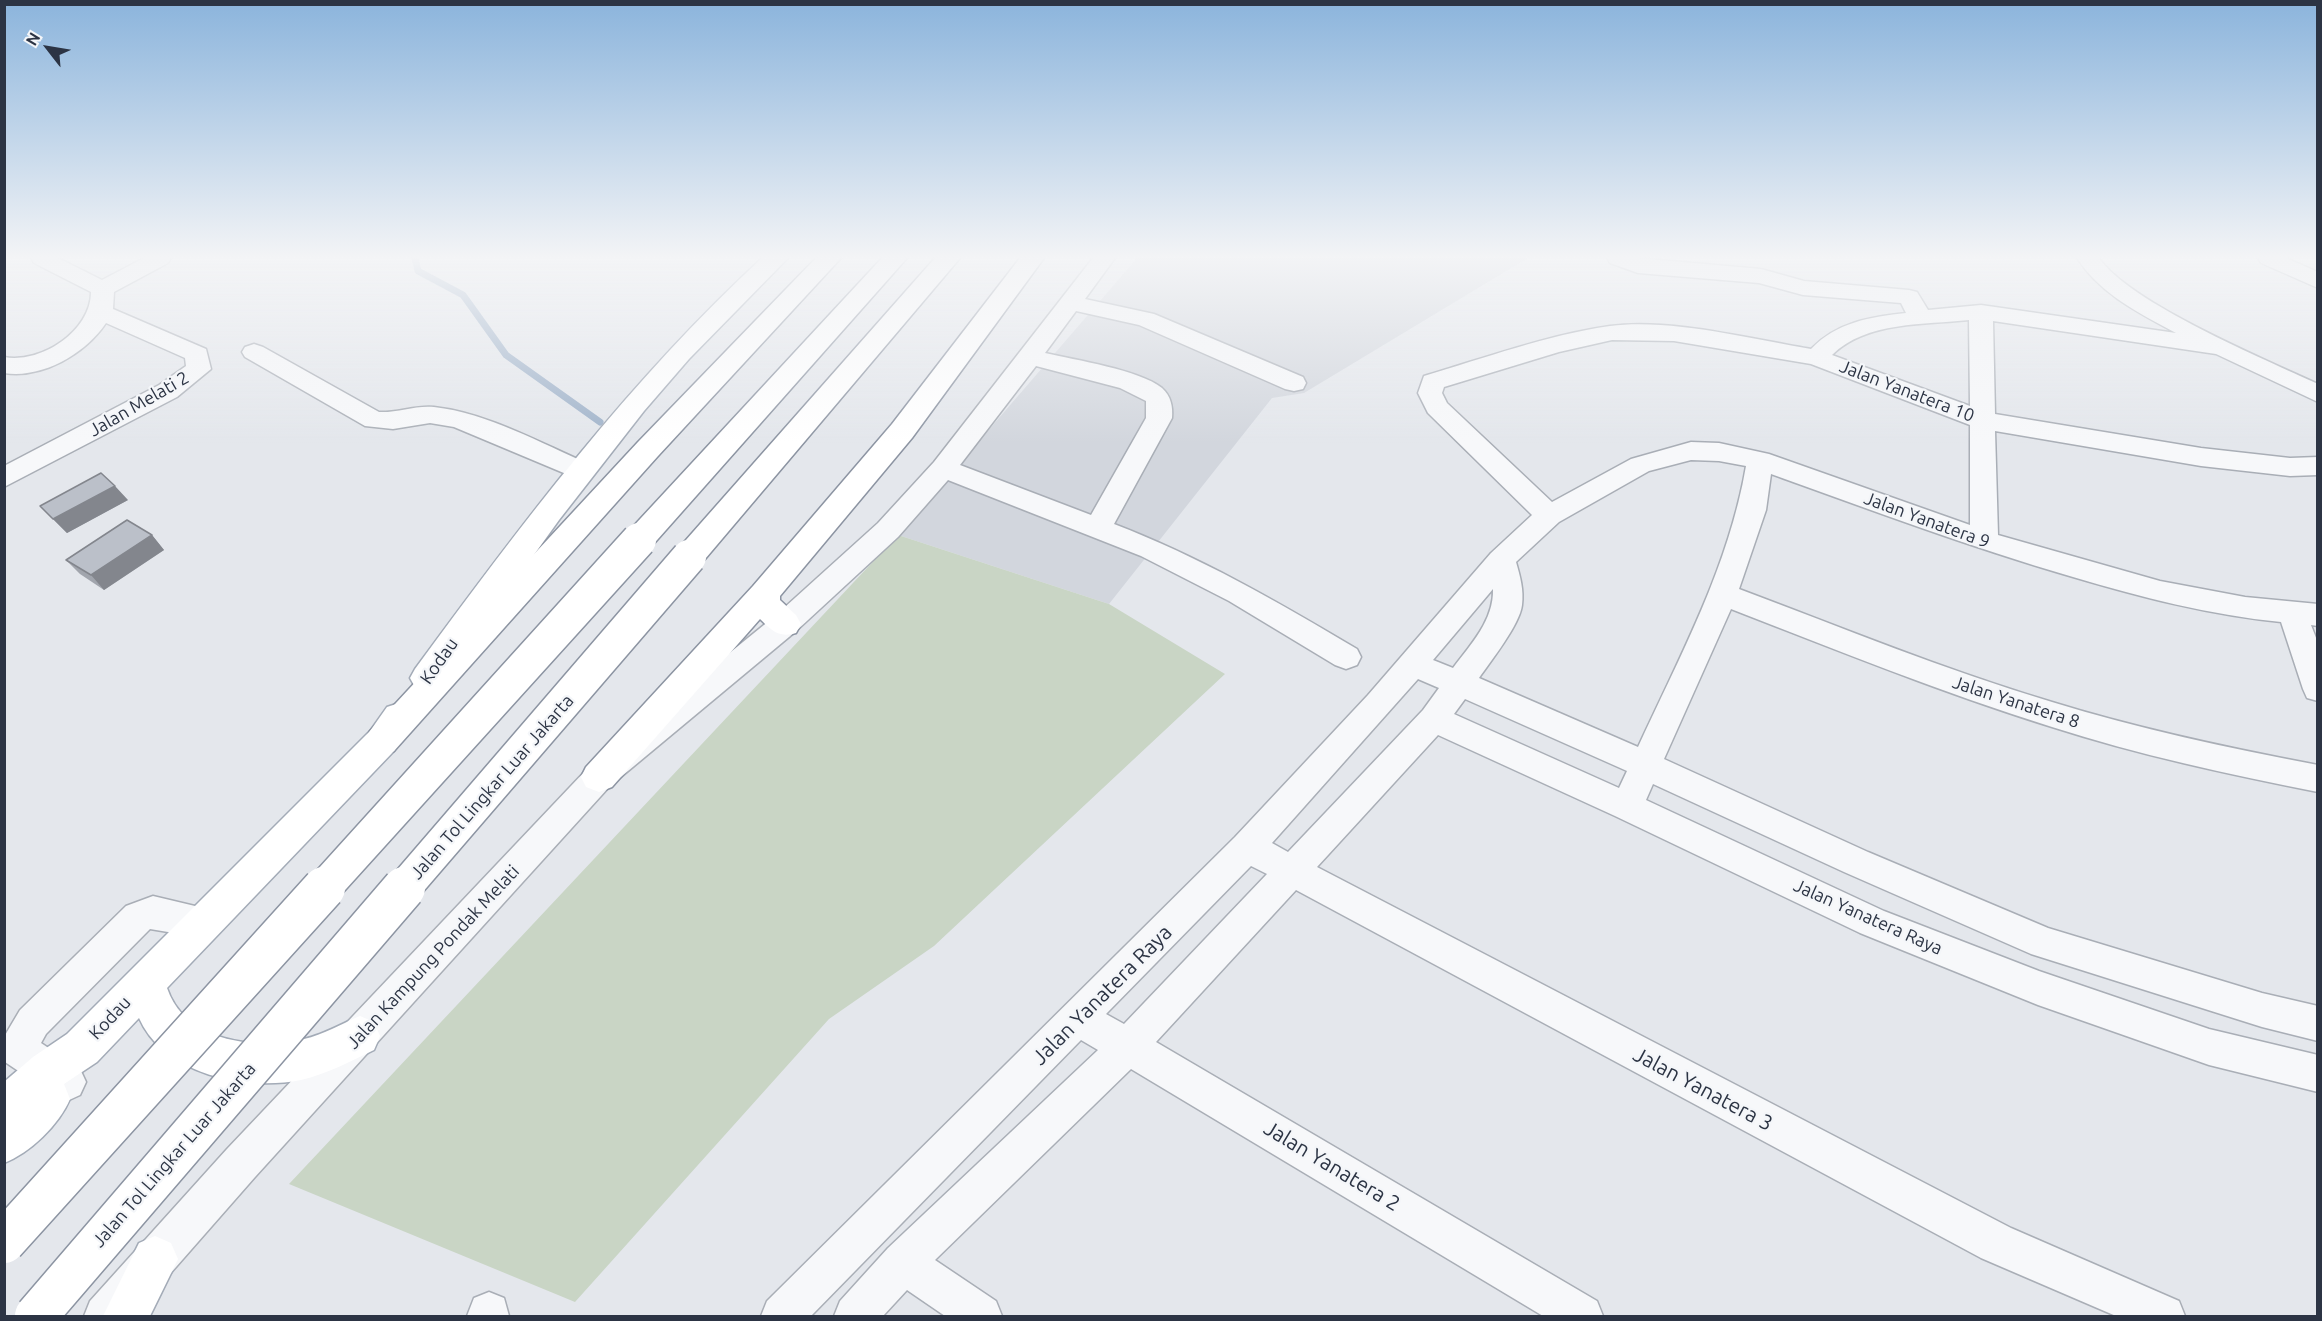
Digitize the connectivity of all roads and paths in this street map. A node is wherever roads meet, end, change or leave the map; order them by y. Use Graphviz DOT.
graph roads {
  1 [pos="93,320"];
  2 [pos="135,320"];
  3 [pos="714,320"];
  4 [pos="771,320"];
  5 [pos="839,320"];
  6 [pos="895,320"];
  7 [pos="986,320"];
  8 [pos="1058,320"];
  9 [pos="1147,320"];
  10 [pos="1906,320"];
  11 [pos="1981,320"];
  12 [pos="2033,320"];
  13 [pos="2173,320"];
  14 [pos="2225,348"];
  15 [pos="254,352"];
  16 [pos="1030,357"];
  17 [pos="1816,357"];
  18 [pos="4,365"];
  19 [pos="1294,383"];
  20 [pos="2318,394"];
  21 [pos="1981,420"];
  22 [pos="1760,460"];
  23 [pos="2318,466"];
  24 [pos="943,468"];
  25 [pos="580,470"];
  26 [pos="4,478"];
  27 [pos="1549,515"];
  28 [pos="1098,528"];
  29 [pos="1984,541"];
  30 [pos="1501,560"];
  31 [pos="764,594"];
  32 [pos="1723,594"];
  33 [pos="2305,614"];
  34 [pos="785,624"];
  35 [pos="1346,657"];
  36 [pos="1411,664"];
  37 [pos="1460,684"];
  38 [pos="2318,689"];
  39 [pos="1434,719"];
  40 [pos="382,741"];
  41 [pos="1646,764"];
  42 [pos="599,777"];
  43 [pos="2318,778"];
  44 [pos="1627,806"];
  45 [pos="1247,847"];
  46 [pos="1293,873"];
  47 [pos="204,922"];
  48 [pos="145,981"];
  49 [pos="1079,1019"];
  50 [pos="2318,1024"];
  51 [pos="360,1036"];
  52 [pos="1128,1046"];
  53 [pos="2318,1074"];
  54 [pos="46,1084"];
  55 [pos="4,1142"];
  56 [pos="4,1242"];
  57 [pos="155,1259"];
  58 [pos="903,1263"];
  59 [pos="36,1317"];
  60 [pos="105,1317"];
  61 [pos="126,1317"];
  62 [pos="782,1317"];
  63 [pos="855,1317"];
  64 [pos="981,1317"];
  65 [pos="1582,1317"];
  66 [pos="2164,1317"];
  1 -- 18 [label="street"];
  2 -- 26 [label="street, Jalan Melati 2"];
  3 -- 25 [label="main road, Kodau"];
  4 -- 40 [label="main road"];
  5 -- 56 [label="main road, bridge"];
  6 -- 59 [label="main road, Jalan Tol Lingkar Luar Jakarta, bridge"];
  7 -- 31 [label="main road"];
  8 -- 16 [label="street, Jalan Kampung Pondak Melati"];
  9 -- 19 [label="street"];
  10 -- 17 [label="street"];
  11 -- 21 [label="street"];
  12 -- 14 [label="street"];
  13 -- 14 [label="street"];
  14 -- 20 [label="street"];
  15 -- 25 [label="street"];
  16 -- 24 [label="street, Jalan Kampung Pondak Melati"];
  16 -- 28 [label="street"];
  17 -- 21 [label="street, Jalan Yanatera 10"];
  17 -- 27 [label="street, Jalan Yanatera 10"];
  21 -- 23 [label="street, Jalan Yanatera 10"];
  21 -- 29 [label="street"];
  22 -- 27 [label="street, Jalan Yanatera 9"];
  22 -- 29 [label="street, Jalan Yanatera 9"];
  22 -- 32 [label="street"];
  24 -- 28 [label="street"];
  24 -- 34 [label="street, Jalan Kampung Pondak Melati"];
  25 -- 40 [label="main road, Kodau"];
  27 -- 30 [label="street, Jalan Yanatera Raya"];
  28 -- 35 [label="street"];
  29 -- 33 [label="street, Jalan Yanatera 9"];
  30 -- 36 [label="street, Jalan Yanatera Raya"];
  30 -- 37 [label="street"];
  31 -- 34 [label="main road"];
  31 -- 42 [label="main road"];
  32 -- 41 [label="street"];
  32 -- 43 [label="street, Jalan Yanatera 8"];
  33 -- 38 [label="street"];
  34 -- 42 [label="street, Jalan Kampung Pondak Melati"];
  36 -- 37 [label="street"];
  36 -- 45 [label="street, Jalan Yanatera Raya"];
  37 -- 39 [label="street"];
  37 -- 41 [label="street"];
  39 -- 44 [label="street, Jalan Yanatera Raya"];
  39 -- 46 [label="street"];
  40 -- 47 [label="main road, Kodau"];
  41 -- 44 [label="street"];
  41 -- 50 [label="street"];
  42 -- 51 [label="street, Jalan Kampung Pondak Melati"];
  44 -- 53 [label="street, Jalan Yanatera Raya"];
  45 -- 46 [label="street, Jalan Yanatera 3"];
  45 -- 49 [label="street, Jalan Yanatera Raya"];
  46 -- 52 [label="street"];
  46 -- 66 [label="street, Jalan Yanatera 3"];
  47 -- 48 [label="main road, Kodau"];
  47 -- 54 [label="street"];
  48 -- 51 [label="main road"];
  48 -- 54 [label="main road, Kodau"];
  49 -- 52 [label="street, Jalan Yanatera 2"];
  49 -- 62 [label="street, Jalan Yanatera Raya"];
  51 -- 57 [label="street, Jalan Kampung Pondak Melati"];
  52 -- 58 [label="street"];
  52 -- 65 [label="street, Jalan Yanatera 2"];
  54 -- 55 [label="main road, Kodau"];
  57 -- 60 [label="street, Jalan Kampung Pondak Melati"];
  57 -- 61 [label="main road"];
  58 -- 63 [label="street"];
  58 -- 64 [label="street"];
}
